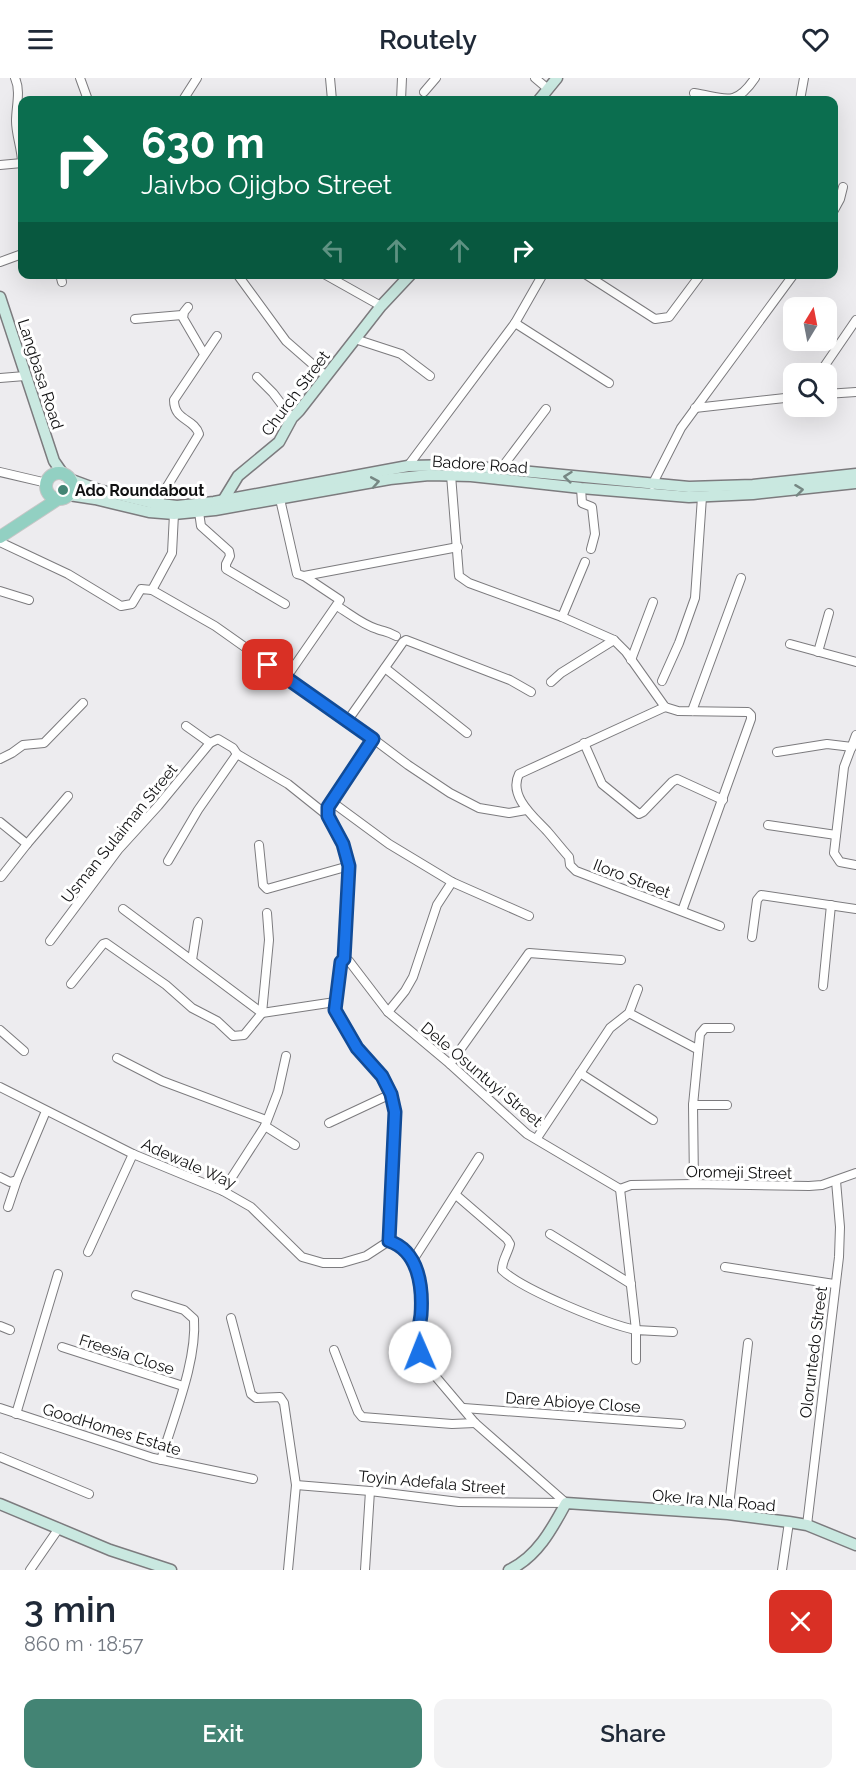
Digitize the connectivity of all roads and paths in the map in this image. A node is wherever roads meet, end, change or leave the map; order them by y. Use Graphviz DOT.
graph roads {
  1 [pos="15,78"];
  2 [pos="80,78"];
  3 [pos="197,78"];
  4 [pos="330,78"];
  5 [pos="402,78"];
  6 [pos="436,78"];
  7 [pos="535,78"];
  8 [pos="557,78"];
  9 [pos="755,78"];
  10 [pos="804,78"];
  11 [pos="424,92"];
  12 [pos="694,93"];
  13 [pos="87,96"];
  14 [pos="186,96"];
  15 [pos="332,96"];
  16 [pos="401,96"];
  17 [pos="543,96"];
  18 [pos="544,96"];
  19 [pos="719,96"];
  20 [pos="739,96"];
  21 [pos="801,96"];
  22 [pos="18,141"];
  23 [pos="18,163"];
  24 [pos="0,165"];
  25 [pos="843,188"];
  26 [pos="838,203"];
  27 [pos="18,255"];
  28 [pos="0,262"];
  29 [pos="241,279"];
  30 [pos="333,279"];
  31 [pos="406,279"];
  32 [pos="540,279"];
  33 [pos="593,279"];
  34 [pos="697,279"];
  35 [pos="790,279"];
  36 [pos="0,299"];
  37 [pos="381,306"];
  38 [pos="188,307"];
  39 [pos="182,315"];
  40 [pos="135,319"];
  41 [pos="856,320"];
  42 [pos="515,323"];
  43 [pos="217,336"];
  44 [pos="355,339"];
  45 [pos="204,354"];
  46 [pos="827,363"];
  47 [pos="25,376"];
  48 [pos="326,376"];
  49 [pos="430,376"];
  50 [pos="257,377"];
  51 [pos="0,378"];
  52 [pos="609,383"];
  53 [pos="856,392"];
  54 [pos="837,393"];
  55 [pos="783,398"];
  56 [pos="695,408"];
  57 [pos="546,409"];
  58 [pos="292,418"];
  59 [pos="408,466"];
  60 [pos="500,470"];
  61 [pos="0,472"];
  62 [pos="856,474"];
  63 [pos="451,475"];
  64 [pos="56,480"];
  65 [pos="827,482"];
  66 [pos="856,483"];
  67 [pos="652,485"];
  68 [pos="581,488"];
  69 [pos="63,497"];
  70 [pos="702,497"];
  71 [pos="280,499"];
  72 [pos="224,500"];
  73 [pos="157,503"];
  74 [pos="199,512"];
  75 [pos="174,514"];
  76 [pos="0,529"];
  77 [pos="0,537"];
  78 [pos="0,542"];
  79 [pos="458,547"];
  80 [pos="591,549"];
  81 [pos="585,562"];
  82 [pos="304,576"];
  83 [pos="741,578"];
  84 [pos="152,590"];
  85 [pos="0,591"];
  86 [pos="29,600"];
  87 [pos="653,602"];
  88 [pos="285,604"];
  89 [pos="337,606"];
  90 [pos="829,613"];
  91 [pos="562,617"];
  92 [pos="396,636"];
  93 [pos="614,640"];
  94 [pos="790,644"];
  95 [pos="818,652"];
  96 [pos="631,660"];
  97 [pos="856,662"];
  98 [pos="385,668"];
  99 [pos="286,678"];
  100 [pos="662,681"];
  101 [pos="551,682"];
  102 [pos="531,692"];
  103 [pos="83,703"];
  104 [pos="665,706"];
  105 [pos="692,711"];
  106 [pos="348,720"];
  107 [pos="186,726"];
  108 [pos="467,733"];
  109 [pos="856,735"];
  110 [pos="373,739"];
  111 [pos="210,743"];
  112 [pos="584,743"];
  113 [pos="852,747"];
  114 [pos="777,752"];
  115 [pos="237,754"];
  116 [pos="0,759"];
  117 [pos="68,796"];
  118 [pos="723,800"];
  119 [pos="332,802"];
  120 [pos="526,810"];
  121 [pos="328,816"];
  122 [pos="0,822"];
  123 [pos="768,825"];
  124 [pos="836,835"];
  125 [pos="27,844"];
  126 [pos="259,845"];
  127 [pos="168,861"];
  128 [pos="856,865"];
  129 [pos="349,866"];
  130 [pos="1,877"];
  131 [pos="452,882"];
  132 [pos="831,905"];
  133 [pos="123,909"];
  134 [pos="856,909"];
  135 [pos="682,911"];
  136 [pos="267,913"];
  137 [pos="529,916"];
  138 [pos="198,922"];
  139 [pos="720,926"];
  140 [pos="752,937"];
  141 [pos="50,941"];
  142 [pos="344,959"];
  143 [pos="192,960"];
  144 [pos="621,960"];
  145 [pos="71,984"];
  146 [pos="823,986"];
  147 [pos="638,989"];
  148 [pos="335,1002"];
  149 [pos="388,1012"];
  150 [pos="262,1013"];
  151 [pos="629,1013"];
  152 [pos="730,1028"];
  153 [pos="0,1030"];
  154 [pos="697,1049"];
  155 [pos="24,1051"];
  156 [pos="286,1056"];
  157 [pos="117,1058"];
  158 [pos="450,1064"];
  159 [pos="580,1073"];
  160 [pos="0,1087"];
  161 [pos="391,1094"];
  162 [pos="693,1105"];
  163 [pos="727,1105"];
  164 [pos="46,1111"];
  165 [pos="653,1120"];
  166 [pos="265,1123"];
  167 [pos="329,1124"];
  168 [pos="537,1138"];
  169 [pos="295,1145"];
  170 [pos="133,1154"];
  171 [pos="479,1157"];
  172 [pos="856,1173"];
  173 [pos="0,1177"];
  174 [pos="17,1180"];
  175 [pos="836,1181"];
  176 [pos="694,1184"];
  177 [pos="620,1189"];
  178 [pos="223,1191"];
  179 [pos="456,1195"];
  180 [pos="8,1207"];
  181 [pos="550,1234"];
  182 [pos="389,1241"];
  183 [pos="88,1252"];
  184 [pos="413,1260"];
  185 [pos="725,1267"];
  186 [pos="58,1274"];
  187 [pos="631,1284"];
  188 [pos="834,1284"];
  189 [pos="136,1295"];
  190 [pos="231,1318"];
  191 [pos="0,1326"];
  192 [pos="10,1330"];
  193 [pos="636,1330"];
  194 [pos="673,1332"];
  195 [pos="748,1343"];
  196 [pos="62,1347"];
  197 [pos="334,1350"];
  198 [pos="636,1360"];
  199 [pos="183,1386"];
  200 [pos="0,1408"];
  201 [pos="464,1408"];
  202 [pos="16,1414"];
  203 [pos="476,1423"];
  204 [pos="681,1424"];
  205 [pos="0,1458"];
  206 [pos="161,1460"];
  207 [pos="253,1479"];
  208 [pos="296,1485"];
  209 [pos="370,1491"];
  210 [pos="89,1494"];
  211 [pos="566,1503"];
  212 [pos="0,1504"];
  213 [pos="728,1514"];
  214 [pos="789,1522"];
  215 [pos="807,1525"];
  216 [pos="59,1528"];
  217 [pos="856,1545"];
  218 [pos="30,1570"];
  219 [pos="171,1570"];
  220 [pos="288,1570"];
  221 [pos="365,1570"];
  222 [pos="509,1570"];
  223 [pos="782,1570"];
  1 -- 22 [label="street"];
  2 -- 13 [label="street"];
  3 -- 14 [label="street"];
  4 -- 15 [label="street"];
  5 -- 16 [label="street"];
  6 -- 11 [label="street"];
  7 -- 17 [label="street"];
  8 -- 18 [label="main road"];
  9 -- 20 [label="street"];
  10 -- 21 [label="street"];
  12 -- 19 [label="street"];
  23 -- 24 [label="street"];
  25 -- 26 [label="street"];
  27 -- 28 [label="street"];
  29 -- 48 [label="street"];
  30 -- 37 [label="street"];
  31 -- 37 [label="main road, Church Street"];
  32 -- 42 [label="street"];
  33 -- 34 [label="street"];
  35 -- 56 [label="street"];
  36 -- 47 [label="main road, Langbasa Road"];
  37 -- 44 [label="main road, Church Street"];
  38 -- 39 [label="street"];
  39 -- 40 [label="street"];
  39 -- 45 [label="street"];
  41 -- 46 [label="street"];
  42 -- 52 [label="street"];
  42 -- 59 [label="street"];
  43 -- 45 [label="street"];
  44 -- 48 [label="main road, Church Street"];
  44 -- 49 [label="street"];
  45 -- 73 [label="street"];
  47 -- 51 [label="street"];
  47 -- 64 [label="main road, Langbasa Road"];
  48 -- 58 [label="main road, Church Street"];
  50 -- 58 [label="street"];
  53 -- 54 [label="street"];
  55 -- 56 [label="street"];
  56 -- 67 [label="street"];
  57 -- 60 [label="street"];
  58 -- 72 [label="main road, Church Street"];
  59 -- 60 [label="main road, Badore Road"];
  59 -- 72 [label="main road, Badore Road"];
  67 -- 60 [label="main road, Badore Road, one-way"];
  61 -- 64 [label="street"];
  62 -- 65 [label="main road, Badore Road"];
  63 -- 68 [label="main road, Badore Road"];
  71 -- 63 [label="main road, Badore Road, one-way"];
  63 -- 79 [label="street"];
  64 -- 69 [label="main road"];
  64 -- 69 [label="main road"];
  64 -- 73 [label="main road, Badore Road"];
  64 -- 76 [label="main road"];
  65 -- 66 [label="main road, Badore Road"];
  65 -- 67 [label="main road, Badore Road"];
  70 -- 65 [label="main road, Badore Road, one-way"];
  68 -- 70 [label="main road, Badore Road"];
  68 -- 80 [label="street"];
  69 -- 75 [label="main road, Badore Road"];
  69 -- 77 [label="main road"];
  70 -- 100 [label="street"];
  71 -- 74 [label="main road, Badore Road"];
  71 -- 82 [label="street"];
  72 -- 73 [label="main road, Badore Road"];
  74 -- 75 [label="main road, Badore Road"];
  74 -- 88 [label="street"];
  75 -- 84 [label="street"];
  78 -- 84 [label="street"];
  79 -- 82 [label="street"];
  79 -- 91 [label="street"];
  81 -- 91 [label="street"];
  82 -- 89 [label="street"];
  83 -- 105 [label="street"];
  84 -- 99 [label="street"];
  85 -- 86 [label="street"];
  87 -- 96 [label="street"];
  89 -- 92 [label="street"];
  89 -- 99 [label="street"];
  90 -- 95 [label="street"];
  91 -- 93 [label="street"];
  93 -- 96 [label="street"];
  93 -- 101 [label="street"];
  94 -- 95 [label="street"];
  95 -- 97 [label="street"];
  96 -- 104 [label="street"];
  98 -- 102 [label="street"];
  98 -- 106 [label="street"];
  98 -- 108 [label="street"];
  99 -- 106 [label="street"];
  103 -- 116 [label="street"];
  104 -- 105 [label="street"];
  104 -- 112 [label="street"];
  105 -- 118 [label="street"];
  106 -- 110 [label="street"];
  107 -- 111 [label="street"];
  109 -- 113 [label="street"];
  110 -- 119 [label="street"];
  110 -- 120 [label="street"];
  111 -- 115 [label="street"];
  111 -- 141 [label="street, Usman Sulaiman Street"];
  112 -- 118 [label="street"];
  112 -- 120 [label="street"];
  113 -- 114 [label="street"];
  113 -- 124 [label="street"];
  115 -- 121 [label="street"];
  115 -- 127 [label="street"];
  117 -- 125 [label="street"];
  118 -- 135 [label="street"];
  119 -- 121 [label="street"];
  119 -- 131 [label="street"];
  120 -- 135 [label="street, Iloro Street"];
  121 -- 129 [label="street"];
  122 -- 125 [label="street"];
  123 -- 124 [label="street"];
  124 -- 128 [label="street"];
  125 -- 130 [label="street"];
  126 -- 129 [label="street"];
  129 -- 142 [label="street"];
  131 -- 137 [label="street"];
  131 -- 149 [label="street"];
  132 -- 134 [label="street"];
  132 -- 140 [label="street"];
  132 -- 146 [label="street"];
  133 -- 143 [label="street"];
  135 -- 139 [label="street, Iloro Street"];
  136 -- 150 [label="street"];
  138 -- 143 [label="street"];
  142 -- 148 [label="street"];
  142 -- 149 [label="street, Dele Osuntuyi Street"];
  143 -- 150 [label="street"];
  144 -- 158 [label="street"];
  145 -- 150 [label="street"];
  147 -- 151 [label="street"];
  148 -- 150 [label="street"];
  148 -- 161 [label="street"];
  149 -- 158 [label="street, Dele Osuntuyi Street"];
  151 -- 154 [label="street"];
  151 -- 159 [label="street"];
  152 -- 154 [label="street"];
  153 -- 155 [label="street"];
  154 -- 162 [label="street"];
  156 -- 166 [label="street"];
  157 -- 166 [label="street"];
  158 -- 168 [label="street, Dele Osuntuyi Street"];
  159 -- 165 [label="street"];
  159 -- 168 [label="street"];
  160 -- 164 [label="street, Adewale Way"];
  161 -- 167 [label="street"];
  161 -- 182 [label="street"];
  162 -- 163 [label="street"];
  162 -- 176 [label="street"];
  164 -- 170 [label="street, Adewale Way"];
  164 -- 174 [label="street"];
  166 -- 169 [label="street"];
  166 -- 178 [label="street"];
  168 -- 177 [label="street, Dele Osuntuyi Street"];
  170 -- 178 [label="street, Adewale Way"];
  170 -- 183 [label="street"];
  171 -- 179 [label="street"];
  172 -- 175 [label="street, Oromeji Street"];
  173 -- 174 [label="street"];
  174 -- 180 [label="street"];
  175 -- 176 [label="street, Oromeji Street"];
  175 -- 188 [label="street, Oloruntedo Street"];
  176 -- 177 [label="street, Oromeji Street"];
  177 -- 187 [label="street"];
  178 -- 182 [label="street, Adewale Way"];
  179 -- 184 [label="street"];
  179 -- 193 [label="street"];
  181 -- 187 [label="street"];
  182 -- 184 [label="street"];
  184 -- 201 [label="street"];
  185 -- 188 [label="street"];
  186 -- 202 [label="street"];
  187 -- 193 [label="street"];
  188 -- 215 [label="street, Oloruntedo Street"];
  189 -- 199 [label="street"];
  190 -- 208 [label="street"];
  191 -- 192 [label="street"];
  193 -- 194 [label="street"];
  193 -- 198 [label="street"];
  195 -- 213 [label="street"];
  196 -- 199 [label="street, Freesia Close"];
  197 -- 203 [label="street"];
  199 -- 206 [label="street"];
  200 -- 202 [label="street, GoodHomes Estate"];
  201 -- 203 [label="street"];
  201 -- 204 [label="street, Dare Abioye Close"];
  202 -- 206 [label="street, GoodHomes Estate"];
  203 -- 211 [label="street"];
  205 -- 210 [label="street"];
  206 -- 207 [label="street, GoodHomes Estate"];
  208 -- 209 [label="street, Toyin Adefala Street"];
  208 -- 220 [label="street"];
  209 -- 211 [label="street, Toyin Adefala Street"];
  209 -- 221 [label="street"];
  211 -- 213 [label="main road, Oke Ira Nla Road"];
  211 -- 222 [label="main road"];
  212 -- 216 [label="main road"];
  213 -- 214 [label="main road, Oke Ira Nla Road"];
  214 -- 215 [label="main road, Oke Ira Nla Road"];
  214 -- 223 [label="street"];
  215 -- 217 [label="main road, Oke Ira Nla Road"];
  216 -- 218 [label="street"];
  216 -- 219 [label="main road"];
}
